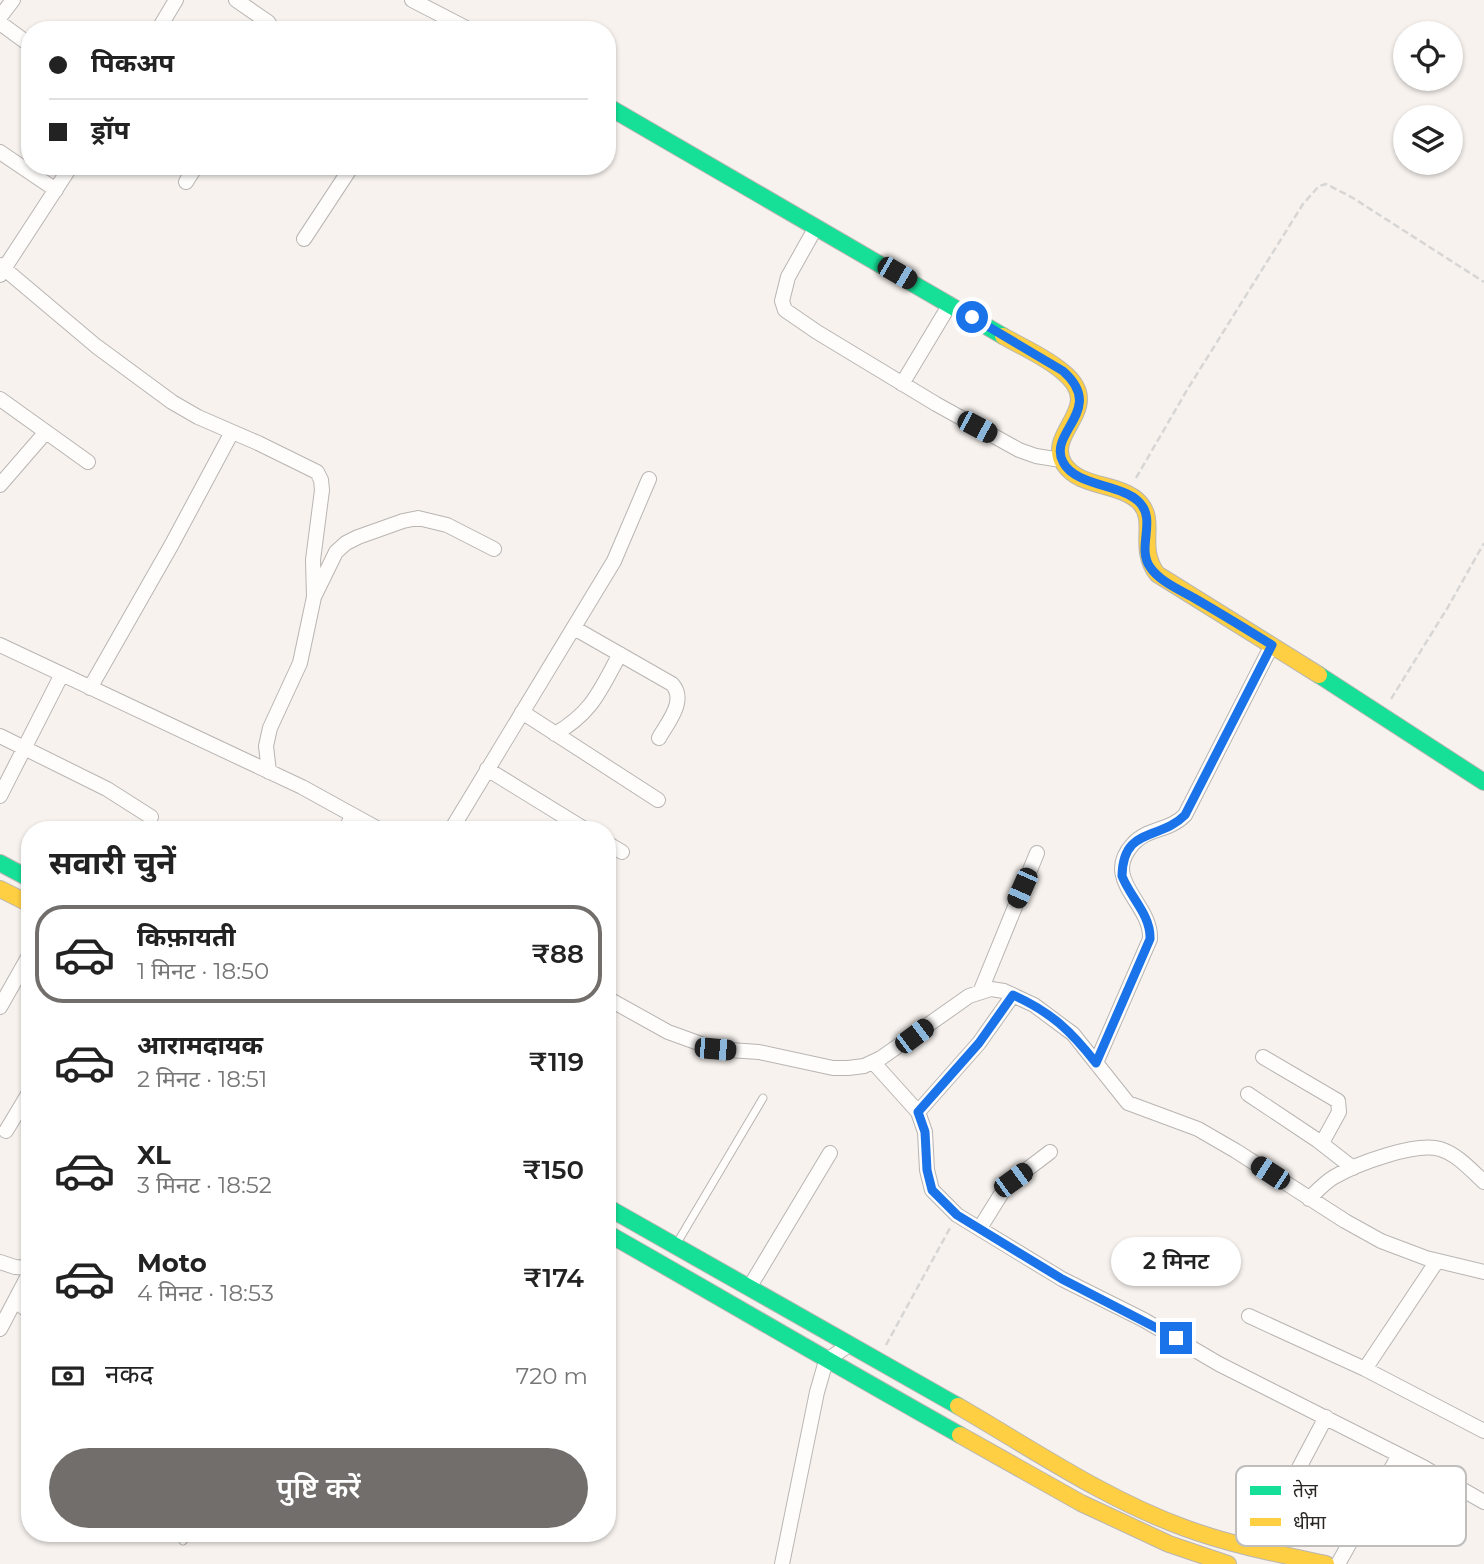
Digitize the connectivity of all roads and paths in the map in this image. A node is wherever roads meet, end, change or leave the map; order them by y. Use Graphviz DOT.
graph roads {
  1 [pos="13,0"];
  2 [pos="176,0"];
  3 [pos="236,0"];
  4 [pos="412,0"];
  5 [pos="0,17"];
  6 [pos="163,21"];
  7 [pos="267,21"];
  8 [pos="442,21"];
  9 [pos="0,23"];
  10 [pos="21,38"];
  11 [pos="616,111"];
  12 [pos="0,152"];
  13 [pos="21,166"];
  14 [pos="34,175"];
  15 [pos="65,175"];
  16 [pos="190,175"];
  17 [pos="346,175"];
  18 [pos="186,182"];
  19 [pos="56,190"];
  20 [pos="816,226"];
  21 [pos="304,239"];
  22 [pos="1,270"];
  23 [pos="1484,282"];
  24 [pos="950,304"];
  25 [pos="902,384"];
  26 [pos="0,399"];
  27 [pos="232,432"];
  28 [pos="45,433"];
  29 [pos="1061,460"];
  30 [pos="88,463"];
  31 [pos="649,479"];
  32 [pos="0,485"];
  33 [pos="1127,493"];
  34 [pos="1484,543"];
  35 [pos="494,549"];
  36 [pos="314,597"];
  37 [pos="574,628"];
  38 [pos="0,645"];
  39 [pos="1272,645"];
  40 [pos="620,654"];
  41 [pos="62,674"];
  42 [pos="90,688"];
  43 [pos="522,712"];
  44 [pos="1382,714"];
  45 [pos="555,734"];
  46 [pos="0,736"];
  47 [pos="659,738"];
  48 [pos="26,748"];
  49 [pos="487,769"];
  50 [pos="270,772"];
  51 [pos="1484,782"];
  52 [pos="0,796"];
  53 [pos="658,800"];
  54 [pos="350,813"];
  55 [pos="151,817"];
  56 [pos="346,821"];
  57 [pos="364,821"];
  58 [pos="456,821"];
  59 [pos="571,821"];
  60 [pos="616,848"];
  61 [pos="622,852"];
  62 [pos="1037,853"];
  63 [pos="0,863"];
  64 [pos="21,874"];
  65 [pos="0,888"];
  66 [pos="21,899"];
  67 [pos="21,970"];
  68 [pos="981,990"];
  69 [pos="1013,995"];
  70 [pos="616,1003"];
  71 [pos="0,1007"];
  72 [pos="1263,1057"];
  73 [pos="873,1062"];
  74 [pos="1096,1063"];
  75 [pos="1248,1094"];
  76 [pos="763,1098"];
  77 [pos="21,1106"];
  78 [pos="918,1112"];
  79 [pos="6,1130"];
  80 [pos="1322,1143"];
  81 [pos="1050,1152"];
  82 [pos="830,1153"];
  83 [pos="1353,1168"];
  84 [pos="1483,1179"];
  85 [pos="1309,1199"];
  86 [pos="616,1212"];
  87 [pos="957,1215"];
  88 [pos="980,1228"];
  89 [pos="616,1238"];
  90 [pos="675,1247"];
  91 [pos="1437,1261"];
  92 [pos="0,1262"];
  93 [pos="21,1268"];
  94 [pos="1484,1272"];
  95 [pos="749,1288"];
  96 [pos="21,1289"];
  97 [pos="15,1301"];
  98 [pos="21,1305"];
  99 [pos="1249,1316"];
  100 [pos="0,1329"];
  101 [pos="830,1353"];
  102 [pos="878,1360"];
  103 [pos="1366,1369"];
  104 [pos="1326,1417"];
  105 [pos="1484,1430"];
  106 [pos="1399,1455"];
  107 [pos="1300,1466"];
  108 [pos="1393,1466"];
  109 [pos="1419,1466"];
  110 [pos="1466,1492"];
  111 [pos="1484,1502"];
  112 [pos="1236,1543"];
  113 [pos="1246,1546"];
  114 [pos="1258,1546"];
  115 [pos="1348,1546"];
  116 [pos="1256,1549"];
  117 [pos="782,1564"];
  118 [pos="1228,1564"];
  119 [pos="1326,1564"];
  120 [pos="1338,1564"];
  1 -- 5 [label="street"];
  2 -- 6 [label="street"];
  3 -- 7 [label="street"];
  4 -- 8 [label="street"];
  9 -- 10 [label="street"];
  11 -- 20 [label="street"];
  12 -- 13 [label="street"];
  14 -- 19 [label="street"];
  15 -- 19 [label="street"];
  16 -- 18 [label="street"];
  17 -- 21 [label="street"];
  19 -- 22 [label="street"];
  20 -- 24 [label="street"];
  20 -- 25 [label="street"];
  22 -- 27 [label="street"];
  23 -- 33 [label="path"];
  24 -- 25 [label="street"];
  24 -- 29 [label="street"];
  25 -- 29 [label="street"];
  26 -- 28 [label="street"];
  27 -- 36 [label="street"];
  27 -- 42 [label="street"];
  28 -- 30 [label="street"];
  28 -- 32 [label="street"];
  29 -- 33 [label="street"];
  31 -- 37 [label="street"];
  33 -- 39 [label="street"];
  34 -- 44 [label="path"];
  35 -- 36 [label="street"];
  36 -- 50 [label="street"];
  37 -- 40 [label="street"];
  37 -- 43 [label="street"];
  38 -- 41 [label="street"];
  39 -- 44 [label="street"];
  39 -- 74 [label="street"];
  40 -- 45 [label="street"];
  40 -- 47 [label="street"];
  41 -- 42 [label="street"];
  41 -- 48 [label="street"];
  42 -- 50 [label="street"];
  43 -- 45 [label="street"];
  43 -- 49 [label="street"];
  44 -- 51 [label="street"];
  45 -- 53 [label="street"];
  46 -- 48 [label="street"];
  48 -- 52 [label="street"];
  48 -- 55 [label="street"];
  49 -- 58 [label="street"];
  49 -- 59 [label="street"];
  50 -- 54 [label="street"];
  54 -- 56 [label="lane"];
  54 -- 57 [label="street"];
  60 -- 61 [label="street"];
  62 -- 68 [label="street"];
  63 -- 64 [label="street"];
  65 -- 66 [label="street"];
  67 -- 71 [label="street"];
  68 -- 69 [label="street"];
  68 -- 73 [label="street"];
  69 -- 74 [label="street"];
  69 -- 78 [label="street"];
  70 -- 73 [label="street"];
  72 -- 80 [label="street"];
  73 -- 78 [label="street"];
  74 -- 85 [label="street"];
  75 -- 80 [label="street"];
  76 -- 90 [label="lane"];
  77 -- 79 [label="street"];
  78 -- 87 [label="street"];
  80 -- 83 [label="street"];
  81 -- 88 [label="street"];
  82 -- 95 [label="street"];
  83 -- 84 [label="street"];
  83 -- 85 [label="street"];
  85 -- 91 [label="street"];
  86 -- 90 [label="street"];
  87 -- 88 [label="street"];
  87 -- 102 [label="path"];
  88 -- 104 [label="street"];
  89 -- 101 [label="street"];
  90 -- 95 [label="street"];
  91 -- 94 [label="street"];
  91 -- 103 [label="street"];
  92 -- 93 [label="street"];
  95 -- 101 [label="street"];
  96 -- 97 [label="street"];
  97 -- 98 [label="street"];
  97 -- 100 [label="street"];
  99 -- 103 [label="street"];
  101 -- 102 [label="street"];
  101 -- 117 [label="street"];
  101 -- 118 [label="street"];
  102 -- 112 [label="street"];
  103 -- 105 [label="street"];
  104 -- 106 [label="street"];
  104 -- 107 [label="street"];
  106 -- 108 [label="street"];
  106 -- 109 [label="street"];
  110 -- 111 [label="street"];
  113 -- 116 [label="street"];
  114 -- 116 [label="street"];
  115 -- 120 [label="street"];
  116 -- 119 [label="street"];
}
